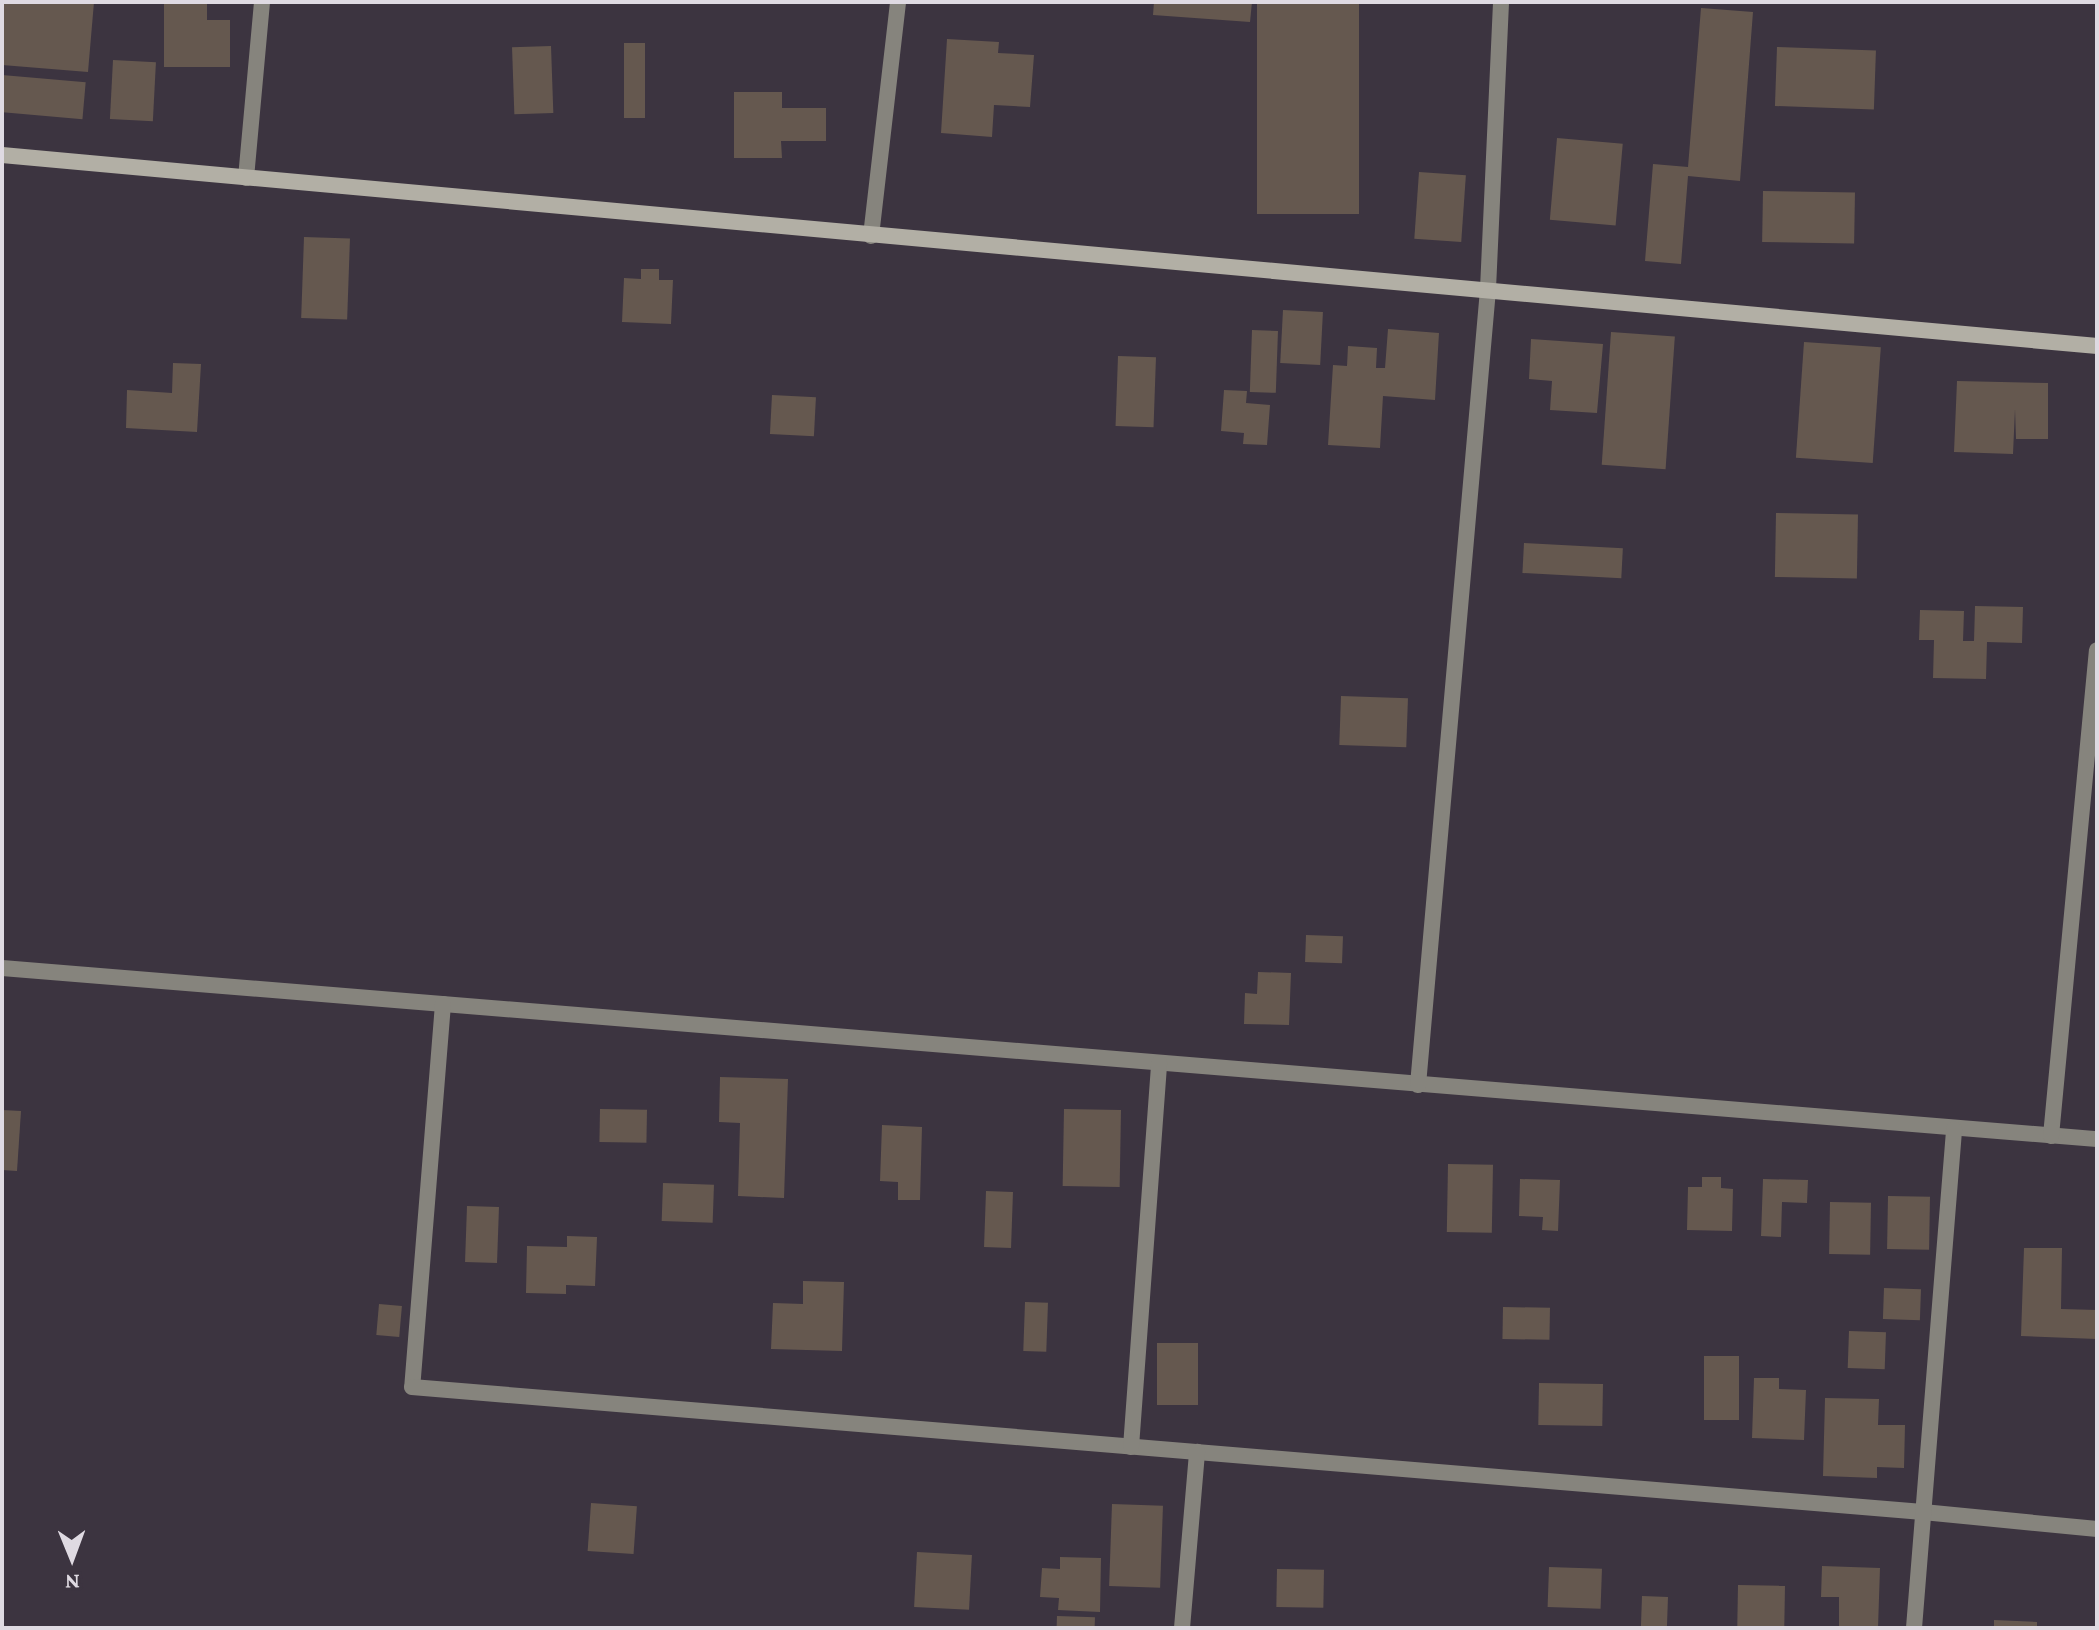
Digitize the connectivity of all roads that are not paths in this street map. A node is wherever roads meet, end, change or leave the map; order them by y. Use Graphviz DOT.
graph roads {
  1 [pos="262,2"];
  2 [pos="898,2"];
  3 [pos="1501,2"];
  4 [pos="2,155"];
  5 [pos="246,178"];
  6 [pos="871,236"];
  7 [pos="1488,289"];
  8 [pos="2097,346"];
  9 [pos="2097,650"];
  10 [pos="2,968"];
  11 [pos="443,1004"];
  12 [pos="1159,1063"];
  13 [pos="1418,1085"];
  14 [pos="1954,1130"];
  15 [pos="2051,1136"];
  16 [pos="2097,1139"];
  17 [pos="1131,1447"];
  18 [pos="1197,1452"];
  19 [pos="1923,1512"];
  20 [pos="2097,1529"];
  21 [pos="1182,1628"];
  22 [pos="1914,1628"];
  1 -- 5 [label="street"];
  2 -- 6 [label="street"];
  3 -- 7 [label="street"];
  4 -- 5 [label="street"];
  5 -- 6 [label="street"];
  6 -- 7 [label="street"];
  7 -- 8 [label="street"];
  7 -- 13 [label="street"];
  9 -- 15 [label="street"];
  10 -- 11 [label="street"];
  11 -- 12 [label="street"];
  11 -- 17 [label="street"];
  12 -- 13 [label="street"];
  12 -- 17 [label="street"];
  13 -- 14 [label="street"];
  14 -- 15 [label="street"];
  14 -- 19 [label="street"];
  15 -- 16 [label="street"];
  17 -- 18 [label="street"];
  18 -- 19 [label="street"];
  18 -- 21 [label="street"];
  19 -- 20 [label="street"];
  19 -- 22 [label="street"];
}
